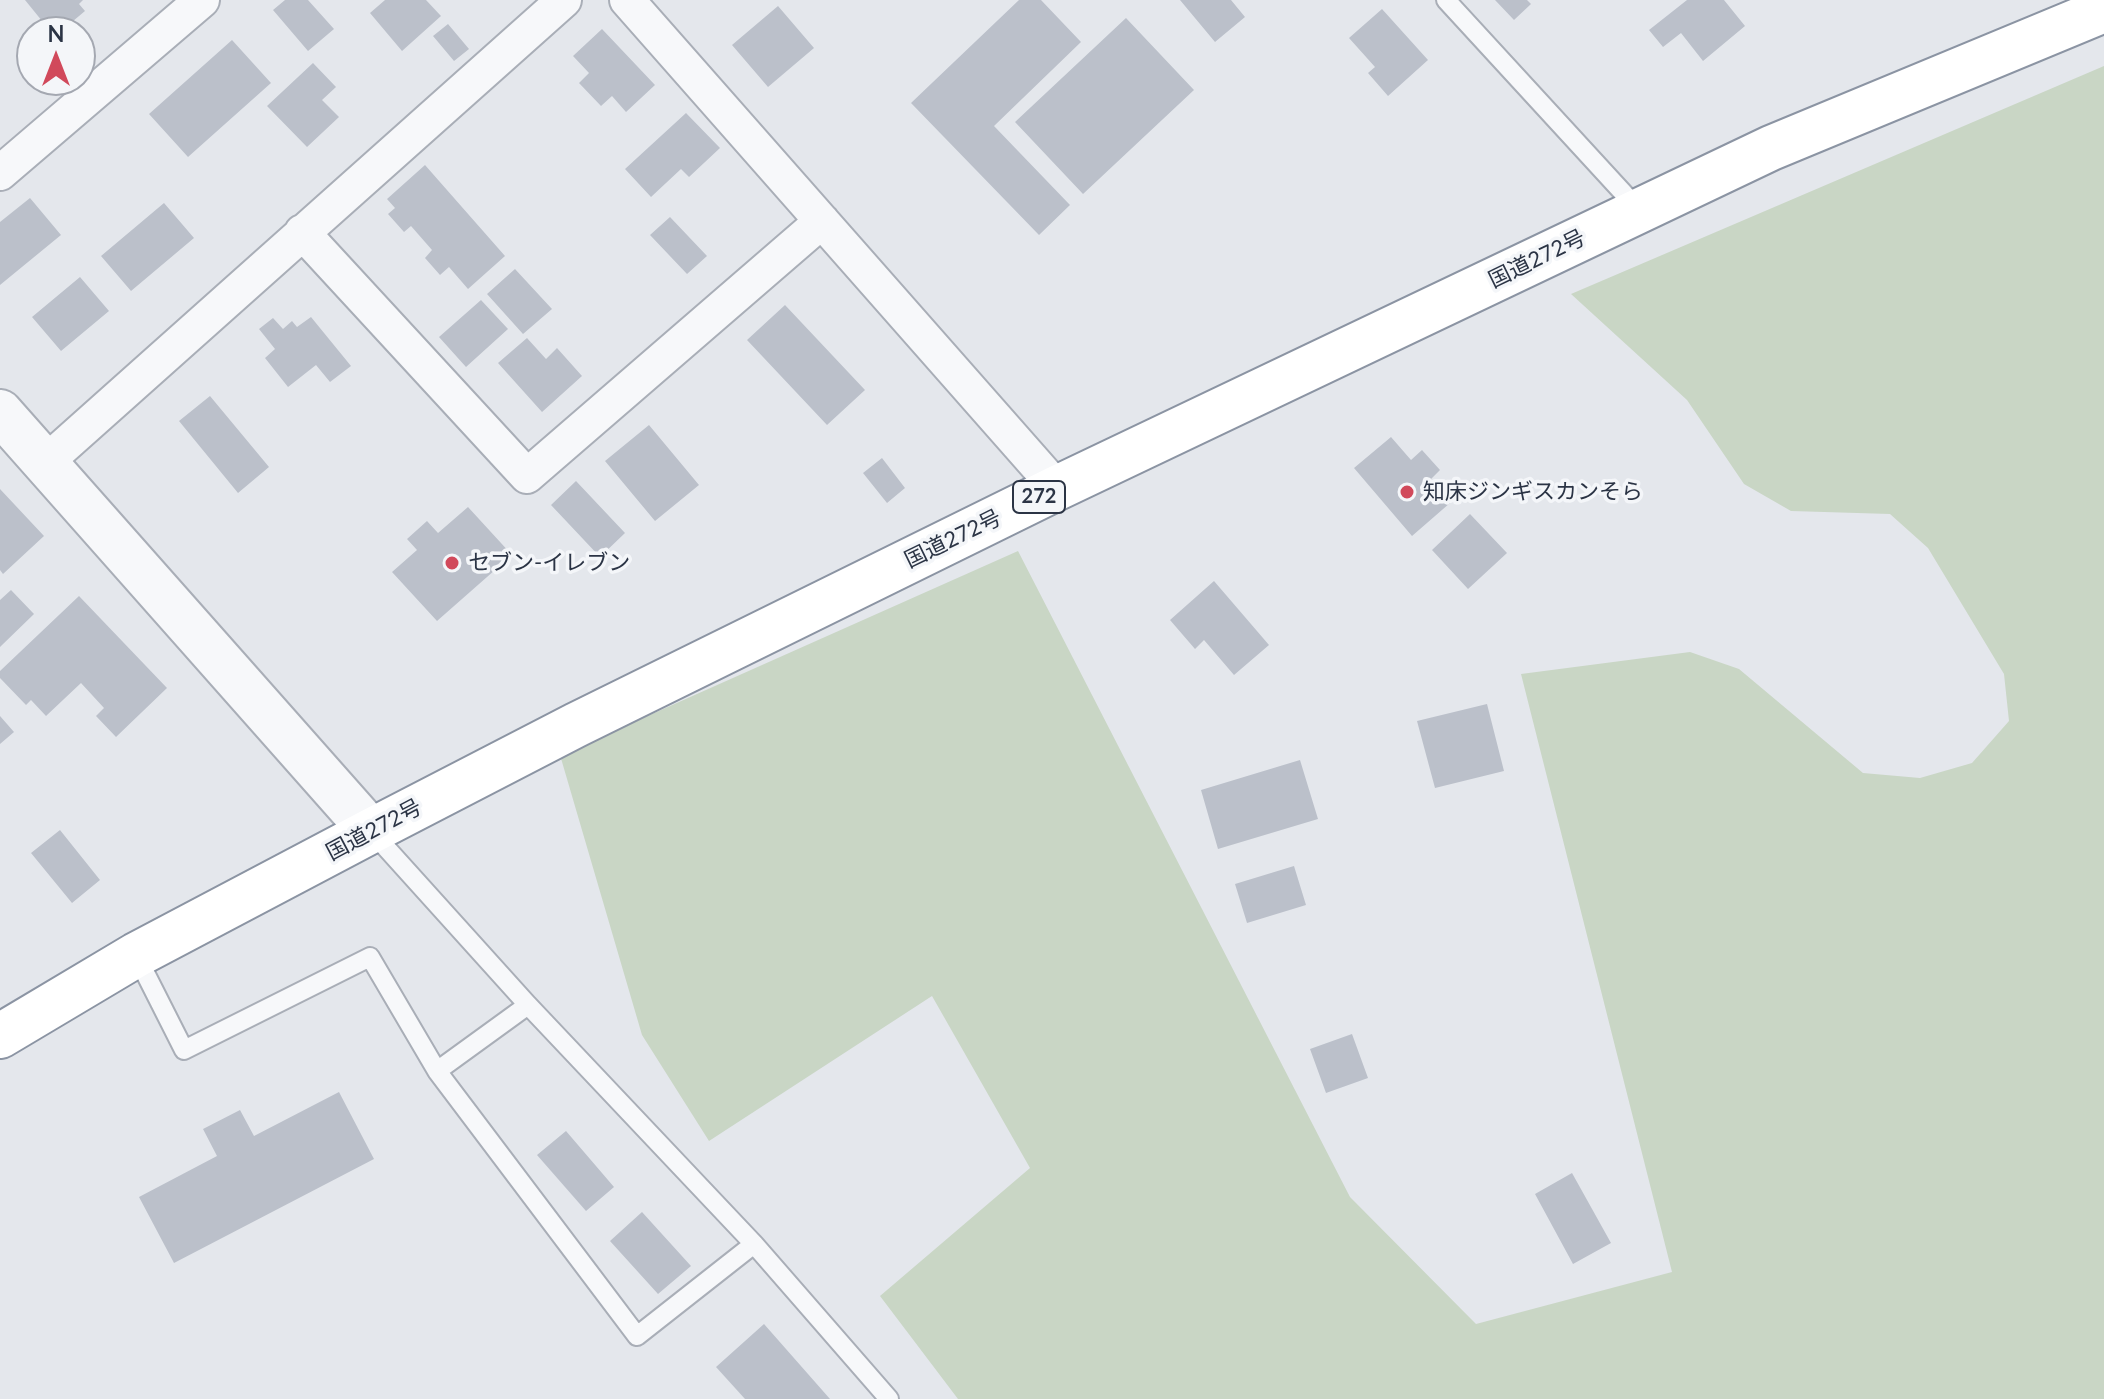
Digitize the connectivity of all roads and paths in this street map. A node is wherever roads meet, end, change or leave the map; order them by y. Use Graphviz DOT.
graph roads {
  1 [pos="202,0"];
  2 [pos="564,0"];
  3 [pos="627,0"];
  4 [pos="1446,0"];
  5 [pos="2104,10"];
  6 [pos="0,173"];
  7 [pos="1639,211"];
  8 [pos="822,221"];
  9 [pos="302,232"];
  10 [pos="0,412"];
  11 [pos="46,462"];
  12 [pos="1057,488"];
  13 [pos="371,831"];
  14 [pos="136,955"];
  15 [pos="528,1005"];
  16 [pos="0,1036"];
  17 [pos="437,1071"];
  18 [pos="754,1244"];
  19 [pos="889,1399"];
  1 -- 6 [label="street"];
  2 -- 9 [label="street"];
  3 -- 8 [label="street"];
  4 -- 7 [label="lane"];
  5 -- 7 [label="highway, 国道272号 / 272"];
  7 -- 12 [label="highway, 国道272号 / 272"];
  8 -- 9 [label="street"];
  8 -- 12 [label="street"];
  9 -- 11 [label="street"];
  10 -- 11 [label="street"];
  11 -- 13 [label="street"];
  12 -- 13 [label="highway, 国道272号 / 272"];
  13 -- 14 [label="highway, 国道272号 / 272"];
  13 -- 15 [label="lane"];
  14 -- 16 [label="highway, 国道272号 / 272"];
  14 -- 17 [label="lane"];
  15 -- 17 [label="lane"];
  15 -- 18 [label="lane"];
  17 -- 18 [label="lane"];
  18 -- 19 [label="lane"];
}
